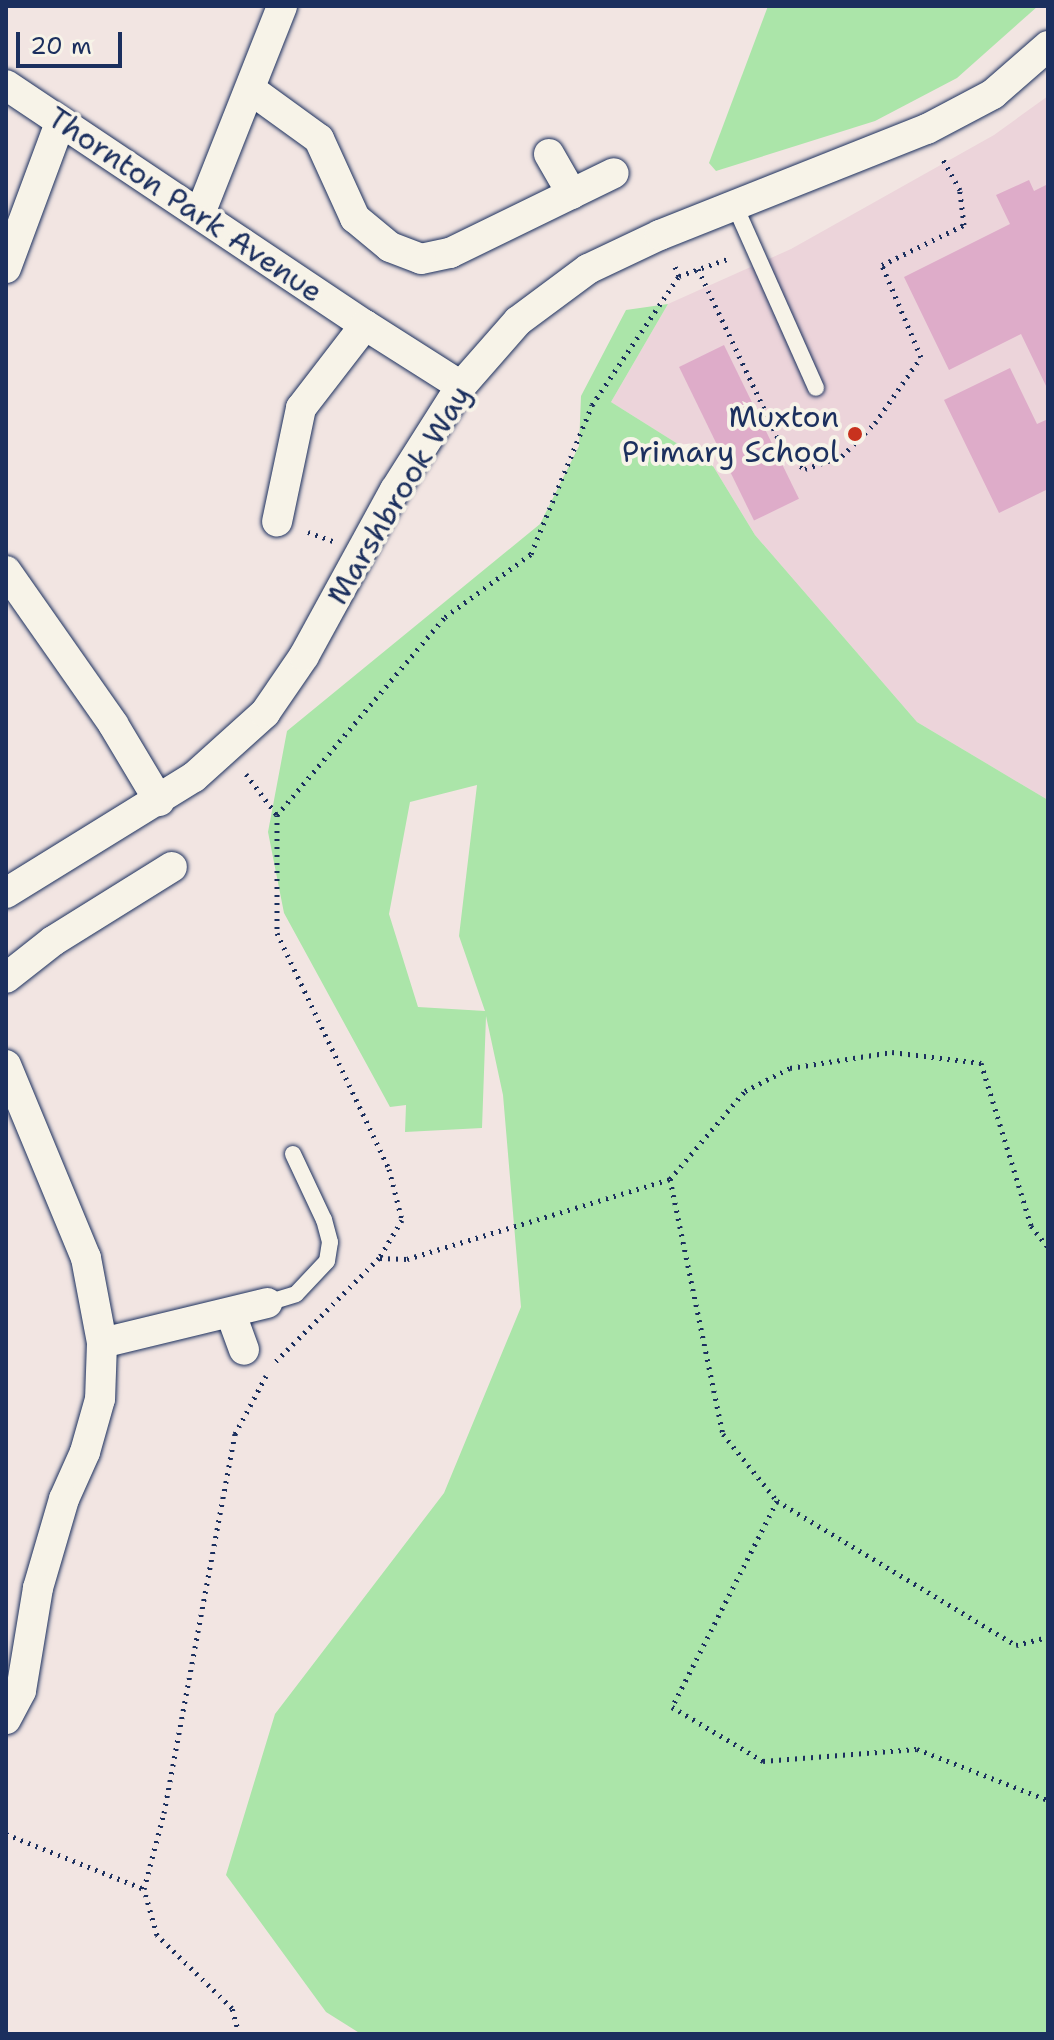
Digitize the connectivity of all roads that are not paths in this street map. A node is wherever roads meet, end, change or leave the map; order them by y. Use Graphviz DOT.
graph roads {
  1 [pos="282,6"];
  2 [pos="1048,46"];
  3 [pos="6,85"];
  4 [pos="250,89"];
  5 [pos="60,123"];
  6 [pos="549,154"];
  7 [pos="614,173"];
  8 [pos="572,194"];
  9 [pos="735,206"];
  10 [pos="201,211"];
  11 [pos="14,221"];
  12 [pos="6,268"];
  13 [pos="365,325"];
  14 [pos="461,386"];
  15 [pos="816,388"];
  16 [pos="277,522"];
  17 [pos="6,571"];
  18 [pos="159,801"];
  19 [pos="172,867"];
  20 [pos="6,893"];
  21 [pos="6,978"];
  22 [pos="6,1065"];
  23 [pos="293,1154"];
  24 [pos="267,1303"];
  25 [pos="231,1314"];
  26 [pos="102,1343"];
  27 [pos="244,1350"];
  28 [pos="6,1719"];
  1 -- 4 [label="street"];
  2 -- 9 [label="street, Marshbrook Way"];
  3 -- 5 [label="street, Thornton Park Avenue"];
  4 -- 8 [label="street"];
  4 -- 10 [label="street"];
  5 -- 10 [label="street, Thornton Park Avenue"];
  5 -- 11 [label="street"];
  6 -- 8 [label="street"];
  7 -- 8 [label="street"];
  9 -- 14 [label="street, Marshbrook Way"];
  9 -- 15 [label="lane"];
  10 -- 13 [label="street, Thornton Park Avenue"];
  11 -- 12 [label="street"];
  13 -- 14 [label="street, Thornton Park Avenue"];
  13 -- 16 [label="street"];
  14 -- 18 [label="street, Marshbrook Way"];
  17 -- 18 [label="street"];
  18 -- 20 [label="street, Marshbrook Way"];
  19 -- 21 [label="street"];
  22 -- 26 [label="street"];
  23 -- 24 [label="lane"];
  24 -- 25 [label="street"];
  25 -- 26 [label="street"];
  25 -- 27 [label="street"];
  26 -- 28 [label="street"];
}
